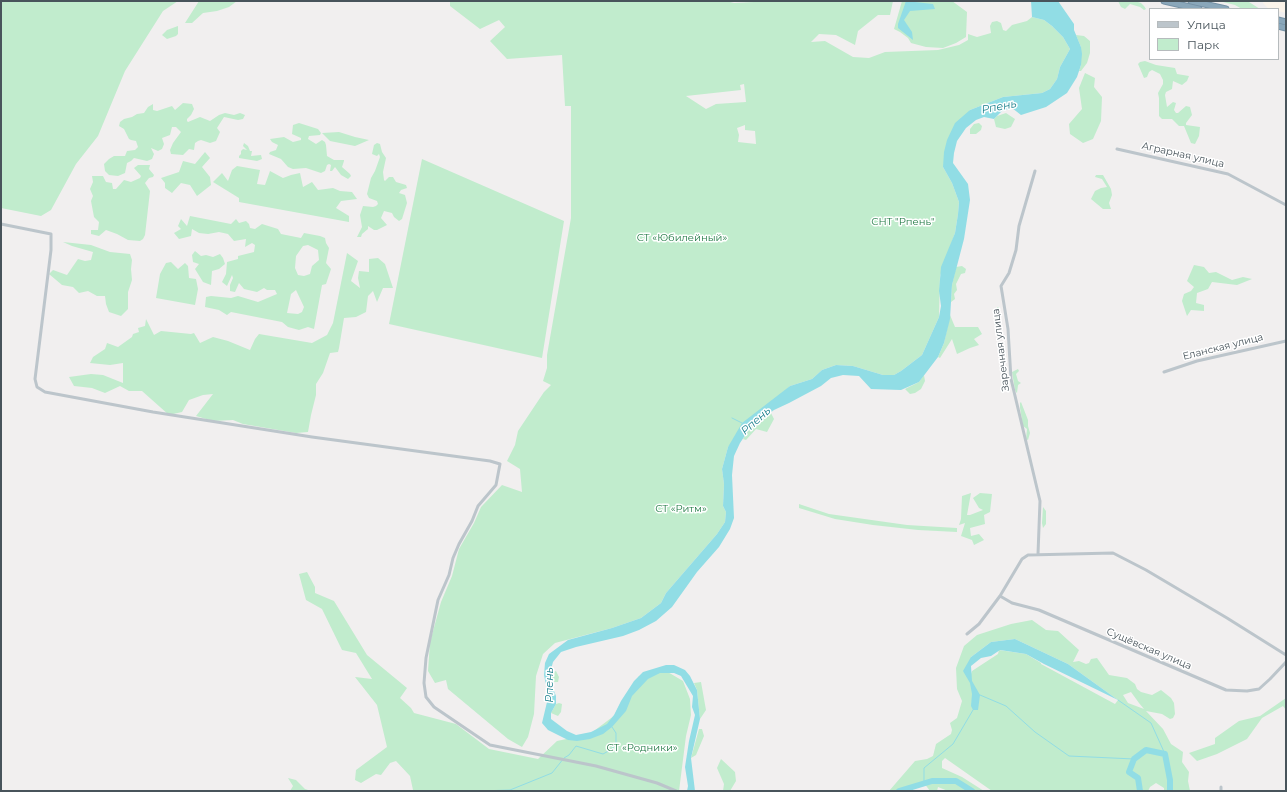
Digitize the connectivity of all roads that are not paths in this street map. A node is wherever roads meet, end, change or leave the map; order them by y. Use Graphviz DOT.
graph roads {
  1 [pos="1164,1"];
  2 [pos="1191,1"];
  3 [pos="1195,8"];
  4 [pos="1222,8"];
  5 [pos="1117,149"];
  6 [pos="1035,171"];
  7 [pos="1286,205"];
  8 [pos="1,224"];
  9 [pos="1286,341"];
  10 [pos="1164,372"];
  11 [pos="1038,554"];
  12 [pos="1000,596"];
  13 [pos="967,634"];
  14 [pos="1286,655"];
  15 [pos="1286,662"];
  16 [pos="676,791"];
  1 -- 3 [label="highway"];
  2 -- 4 [label="highway"];
  5 -- 7 [label="street, Аграрная улица"];
  6 -- 11 [label="street, Заречная улица"];
  8 -- 16 [label="street"];
  9 -- 10 [label="street, Еланская улица"];
  11 -- 12 [label="street"];
  11 -- 14 [label="street"];
  12 -- 13 [label="street"];
  12 -- 15 [label="street, Сущёвская улица"];
}
